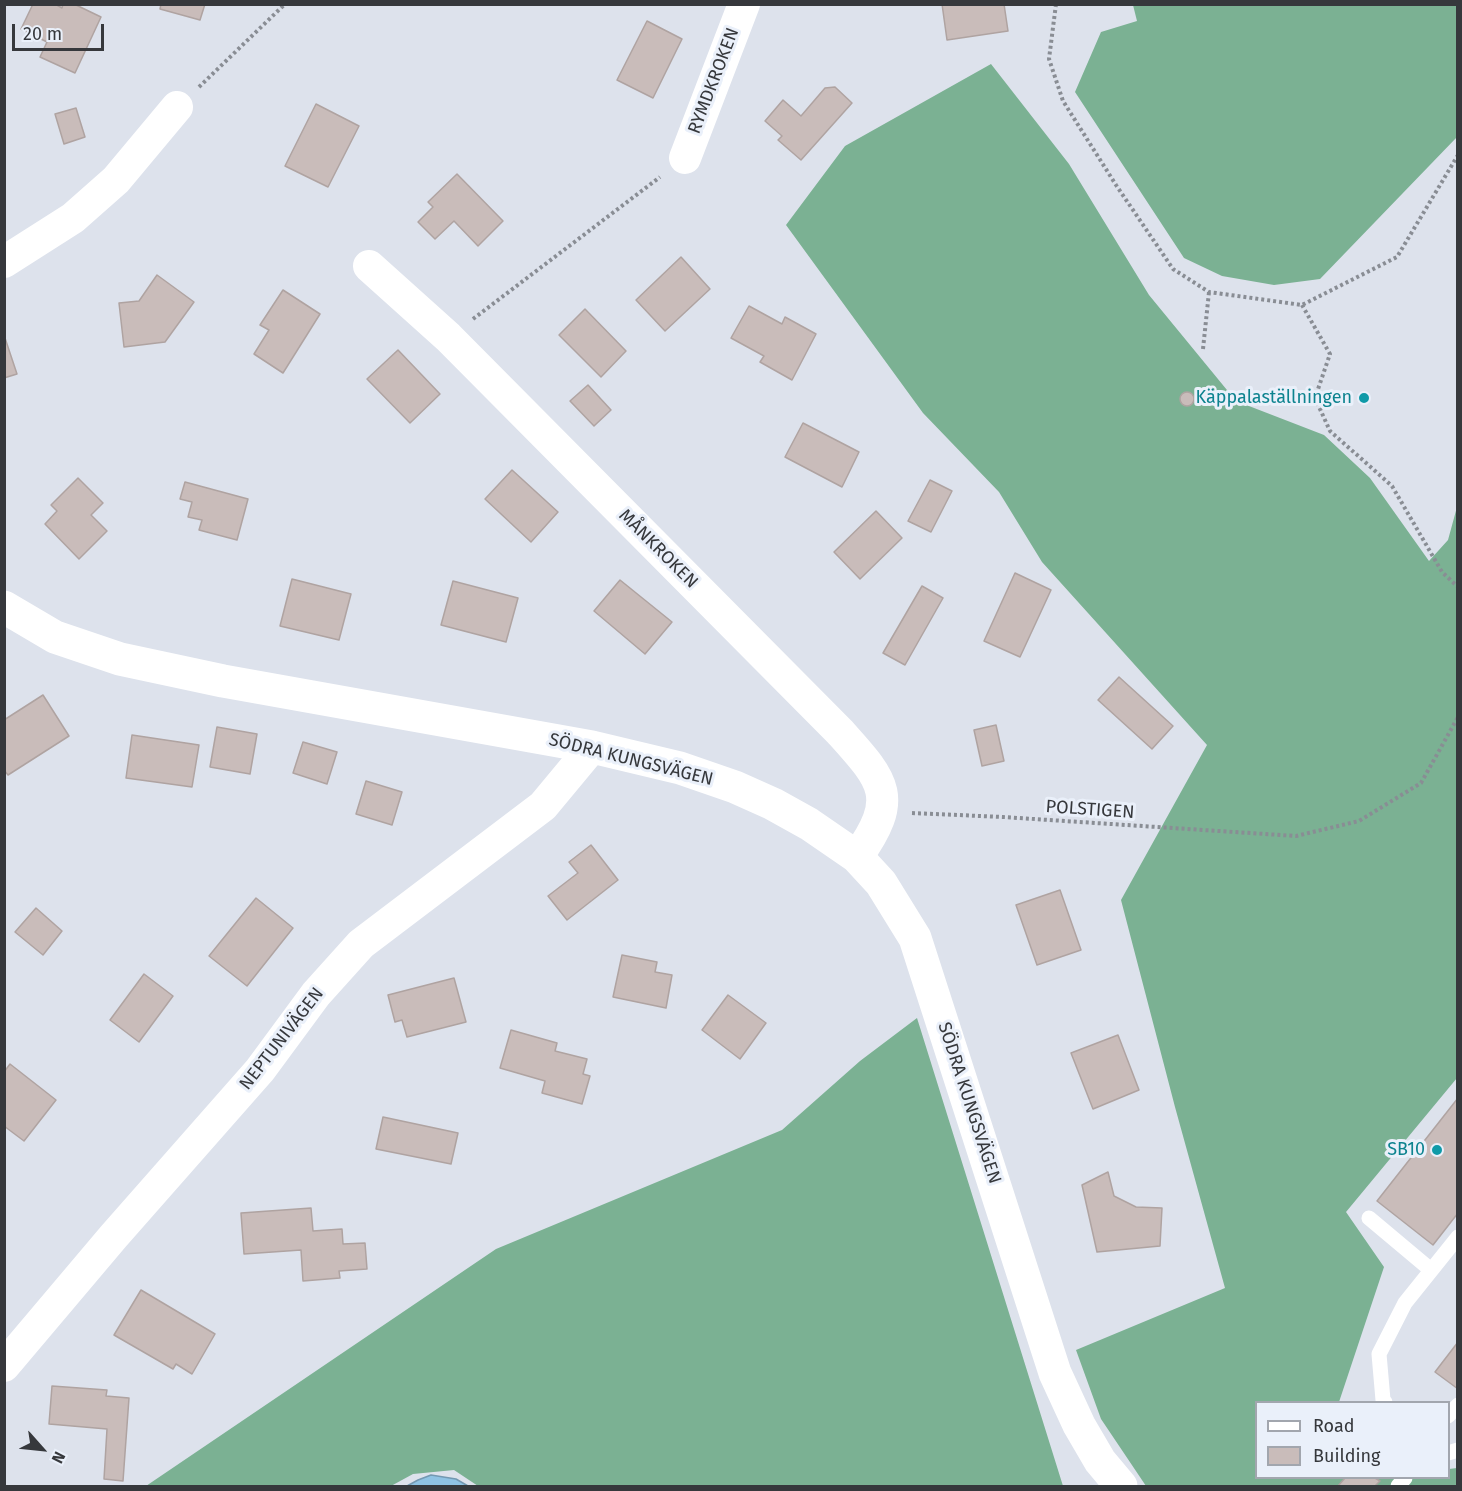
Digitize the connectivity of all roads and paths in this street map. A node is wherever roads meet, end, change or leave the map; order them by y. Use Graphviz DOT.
graph roads {
  1 [pos="285,4"];
  2 [pos="744,4"];
  3 [pos="1056,4"];
  4 [pos="177,107"];
  5 [pos="1458,155"];
  6 [pos="685,158"];
  7 [pos="4,262"];
  8 [pos="369,266"];
  9 [pos="1209,292"];
  10 [pos="1302,305"];
  11 [pos="448,337"];
  12 [pos="1203,350"];
  13 [pos="1458,587"];
  14 [pos="6,611"];
  15 [pos="1458,717"];
  16 [pos="592,747"];
  17 [pos="882,812"];
  18 [pos="857,857"];
  19 [pos="1369,1218"];
  20 [pos="1458,1237"];
  21 [pos="1431,1270"];
  22 [pos="4,1366"];
  23 [pos="1384,1401"];
  24 [pos="1121,1486"];
  1 -- 4 [label="path"];
  2 -- 6 [label="street, RYMDKROKEN"];
  3 -- 9 [label="path"];
  4 -- 7 [label="street"];
  5 -- 10 [label="path"];
  6 -- 11 [label="path"];
  8 -- 11 [label="street, MÅNKROKEN"];
  9 -- 10 [label="path"];
  9 -- 12 [label="path"];
  10 -- 13 [label="path"];
  11 -- 17 [label="street, MÅNKROKEN"];
  14 -- 16 [label="street, SÖDRA KUNGSVÄGEN"];
  15 -- 17 [label="path, POLSTIGEN"];
  16 -- 18 [label="street, SÖDRA KUNGSVÄGEN"];
  16 -- 22 [label="street, NEPTUNIVÄGEN"];
  17 -- 18 [label="street"];
  18 -- 24 [label="street, SÖDRA KUNGSVÄGEN"];
  19 -- 21 [label="lane"];
  20 -- 21 [label="lane"];
  21 -- 23 [label="lane"];
}
